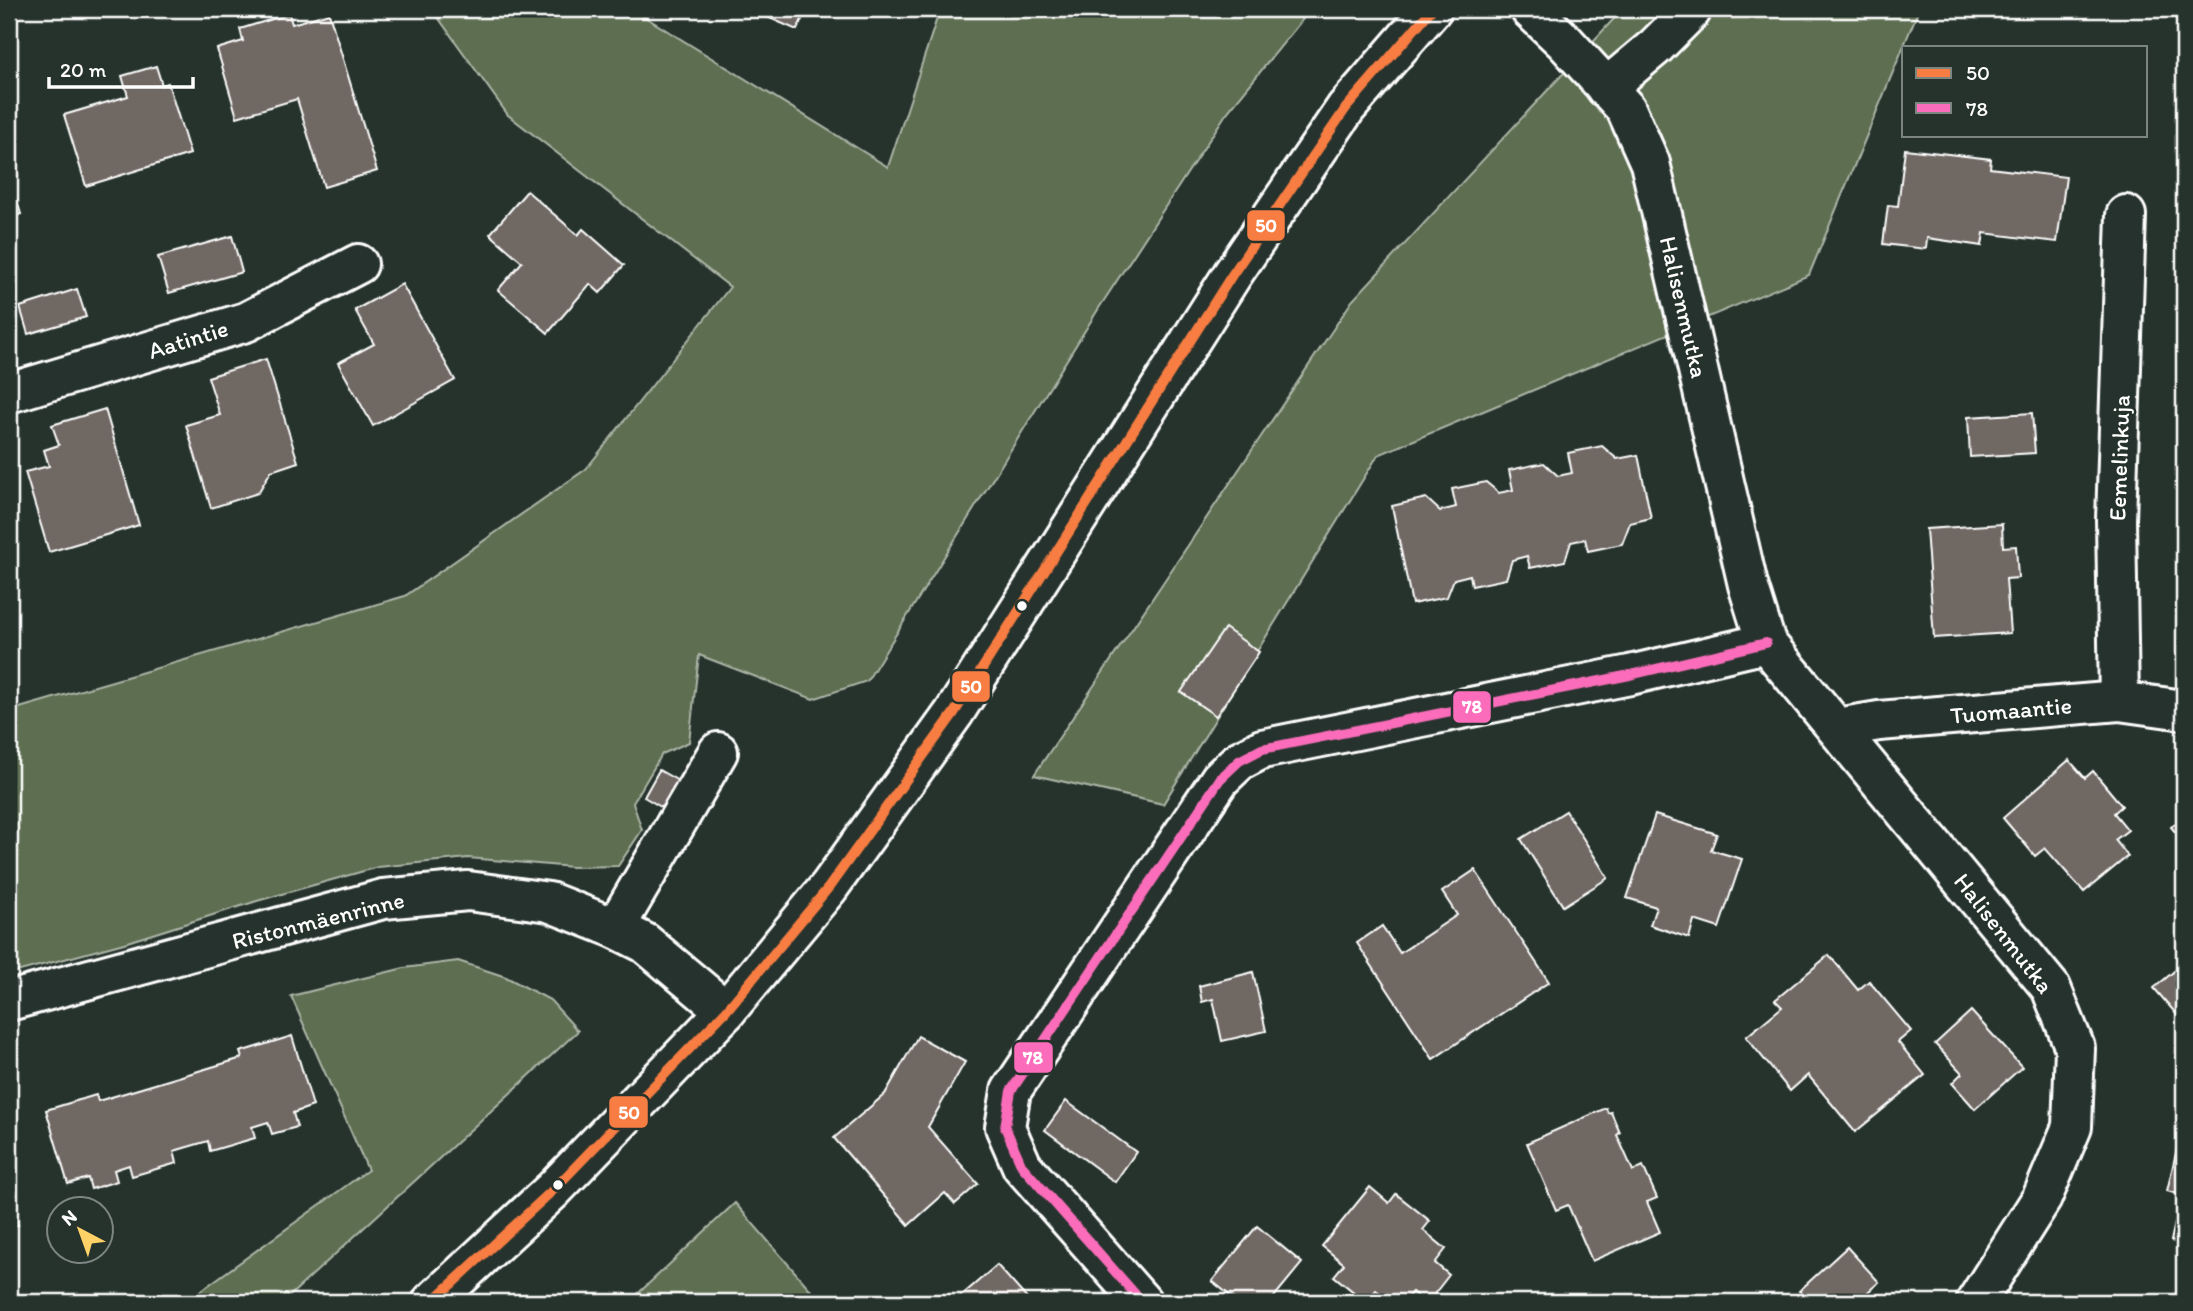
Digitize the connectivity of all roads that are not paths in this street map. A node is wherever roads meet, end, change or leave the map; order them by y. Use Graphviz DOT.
graph roads {
  1 [pos="1432,9"];
  2 [pos="1530,9"];
  3 [pos="1691,11"];
  4 [pos="1606,88"];
  5 [pos="2126,215"];
  6 [pos="358,264"];
  7 [pos="9,393"];
  8 [pos="1766,643"];
  9 [pos="2119,701"];
  10 [pos="2184,710"];
  11 [pos="1838,728"];
  12 [pos="718,752"];
  13 [pos="615,928"];
  14 [pos="9,1001"];
  15 [pos="726,1011"];
  16 [pos="432,1302"];
  17 [pos="1142,1302"];
  18 [pos="1976,1302"];
  1 -- 15 [label="street"];
  2 -- 4 [label="street, Halisenmutka"];
  3 -- 4 [label="street"];
  4 -- 8 [label="street, Halisenmutka"];
  5 -- 9 [label="street, Eemelinkuja"];
  6 -- 7 [label="street, Aatintie"];
  8 -- 11 [label="street, Halisenmutka"];
  8 -- 17 [label="street"];
  9 -- 10 [label="street, Tuomaantie"];
  9 -- 11 [label="street, Tuomaantie"];
  11 -- 18 [label="street, Halisenmutka"];
  12 -- 13 [label="street"];
  13 -- 14 [label="street, Ristonmäenrinne"];
  13 -- 15 [label="street, Ristonmäenrinne"];
  15 -- 16 [label="street"];
}
